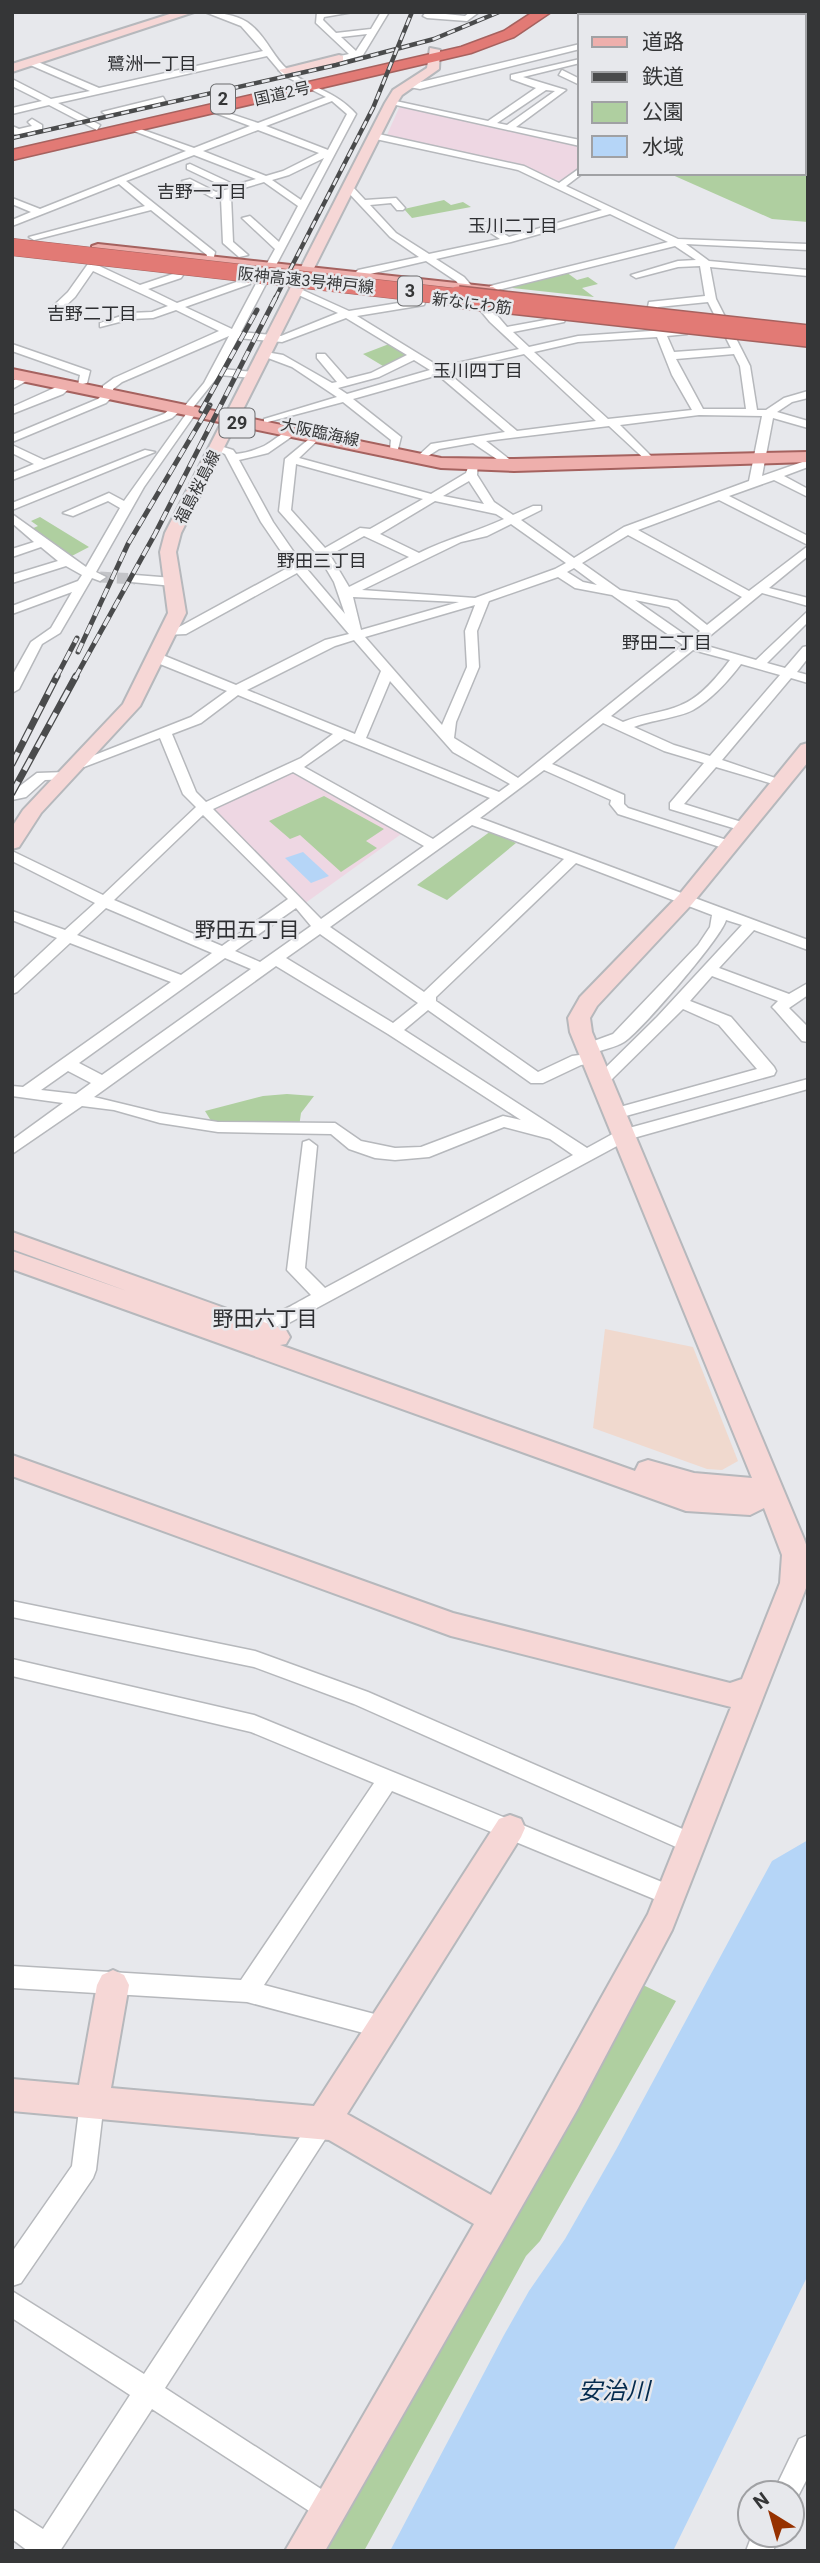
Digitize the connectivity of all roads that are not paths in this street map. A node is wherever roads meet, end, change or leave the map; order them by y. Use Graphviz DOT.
graph roads {
  1 [pos="188,12"];
  2 [pos="209,12"];
  3 [pos="349,12"];
  4 [pos="385,12"];
  5 [pos="430,12"];
  6 [pos="475,12"];
  7 [pos="527,12"];
  8 [pos="544,12"];
  9 [pos="646,12"];
  10 [pos="320,14"];
  11 [pos="655,14"];
  12 [pos="373,31"];
  13 [pos="332,36"];
  14 [pos="578,48"];
  15 [pos="271,52"];
  16 [pos="433,54"];
  17 [pos="355,55"];
  18 [pos="340,59"];
  19 [pos="31,62"];
  20 [pos="578,62"];
  21 [pos="12,68"];
  22 [pos="492,69"];
  23 [pos="285,70"];
  24 [pos="562,74"];
  25 [pos="516,77"];
  26 [pos="578,80"];
  27 [pos="12,82"];
  28 [pos="307,84"];
  29 [pos="408,86"];
  30 [pos="544,87"];
  31 [pos="98,91"];
  32 [pos="333,97"];
  33 [pos="163,100"];
  34 [pos="52,102"];
  35 [pos="391,103"];
  36 [pos="213,108"];
  37 [pos="12,111"];
  38 [pos="106,112"];
  39 [pos="32,122"];
  40 [pos="489,124"];
  41 [pos="97,127"];
  42 [pos="132,127"];
  43 [pos="256,128"];
  44 [pos="509,128"];
  45 [pos="12,129"];
  46 [pos="374,136"];
  47 [pos="578,143"];
  48 [pos="12,148"];
  49 [pos="195,151"];
  50 [pos="328,154"];
  51 [pos="12,155"];
  52 [pos="190,166"];
  53 [pos="235,166"];
  54 [pos="578,173"];
  55 [pos="207,175"];
  56 [pos="265,178"];
  57 [pos="120,181"];
  58 [pos="562,185"];
  59 [pos="348,187"];
  60 [pos="231,192"];
  61 [pos="12,201"];
  62 [pos="364,203"];
  63 [pos="302,205"];
  64 [pos="152,206"];
  65 [pos="400,208"];
  66 [pos="613,210"];
  67 [pos="38,212"];
  68 [pos="247,218"];
  69 [pos="502,218"];
  70 [pos="12,225"];
  71 [pos="33,239"];
  72 [pos="12,240"];
  73 [pos="508,240"];
  74 [pos="676,242"];
  75 [pos="279,247"];
  76 [pos="786,247"];
  77 [pos="808,247"];
  78 [pos="12,248"];
  79 [pos="265,248"];
  80 [pos="253,251"];
  81 [pos="98,258"];
  82 [pos="237,258"];
  83 [pos="425,258"];
  84 [pos="209,260"];
  85 [pos="704,263"];
  86 [pos="182,269"];
  87 [pos="783,269"];
  88 [pos="808,273"];
  89 [pos="261,274"];
  90 [pos="636,275"];
  91 [pos="357,276"];
  92 [pos="300,281"];
  93 [pos="139,289"];
  94 [pos="469,289"];
  95 [pos="424,297"];
  96 [pos="487,298"];
  97 [pos="711,299"];
  98 [pos="178,306"];
  99 [pos="652,311"];
  100 [pos="53,312"];
  101 [pos="347,314"];
  102 [pos="564,314"];
  103 [pos="104,325"];
  104 [pos="726,325"];
  105 [pos="686,327"];
  106 [pos="808,329"];
  107 [pos="506,330"];
  108 [pos="231,333"];
  109 [pos="660,333"];
  110 [pos="808,338"];
  111 [pos="268,346"];
  112 [pos="12,347"];
  113 [pos="528,350"];
  114 [pos="738,351"];
  115 [pos="321,356"];
  116 [pos="414,356"];
  117 [pos="669,356"];
  118 [pos="216,372"];
  119 [pos="441,372"];
  120 [pos="253,375"];
  121 [pos="16,376"];
  122 [pos="74,384"];
  123 [pos="345,384"];
  124 [pos="327,388"];
  125 [pos="108,391"];
  126 [pos="808,394"];
  127 [pos="344,399"];
  128 [pos="185,410"];
  129 [pos="12,411"];
  130 [pos="699,412"];
  131 [pos="752,412"];
  132 [pos="768,413"];
  133 [pos="231,418"];
  134 [pos="268,421"];
  135 [pos="608,422"];
  136 [pos="807,423"];
  137 [pos="136,428"];
  138 [pos="290,433"];
  139 [pos="514,434"];
  140 [pos="314,438"];
  141 [pos="12,439"];
  142 [pos="476,439"];
  143 [pos="394,447"];
  144 [pos="12,448"];
  145 [pos="217,448"];
  146 [pos="154,455"];
  147 [pos="425,455"];
  148 [pos="808,457"];
  149 [pos="233,458"];
  150 [pos="291,458"];
  151 [pos="760,459"];
  152 [pos="650,461"];
  153 [pos="808,463"];
  154 [pos="44,465"];
  155 [pos="510,465"];
  156 [pos="469,467"];
  157 [pos="774,475"];
  158 [pos="12,477"];
  159 [pos="755,481"];
  160 [pos="808,494"];
  161 [pos="718,495"];
  162 [pos="430,497"];
  163 [pos="12,507"];
  164 [pos="127,508"];
  165 [pos="537,508"];
  166 [pos="69,513"];
  167 [pos="505,515"];
  168 [pos="12,517"];
  169 [pos="628,530"];
  170 [pos="368,533"];
  171 [pos="808,541"];
  172 [pos="42,543"];
  173 [pos="808,550"];
  174 [pos="12,553"];
  175 [pos="325,554"];
  176 [pos="418,557"];
  177 [pos="69,561"];
  178 [pos="573,564"];
  179 [pos="299,569"];
  180 [pos="559,572"];
  181 [pos="12,579"];
  182 [pos="90,579"];
  183 [pos="135,579"];
  184 [pos="173,582"];
  185 [pos="346,593"];
  186 [pos="617,593"];
  187 [pos="755,593"];
  188 [pos="484,599"];
  189 [pos="808,602"];
  190 [pos="12,610"];
  191 [pos="808,615"];
  192 [pos="707,631"];
  193 [pos="168,632"];
  194 [pos="355,635"];
  195 [pos="691,645"];
  196 [pos="808,650"];
  197 [pos="155,657"];
  198 [pos="738,659"];
  199 [pos="758,665"];
  200 [pos="387,672"];
  201 [pos="788,674"];
  202 [pos="808,679"];
  203 [pos="12,689"];
  204 [pos="238,689"];
  205 [pos="603,718"];
  206 [pos="622,727"];
  207 [pos="344,733"];
  208 [pos="164,734"];
  209 [pos="359,739"];
  210 [pos="447,739"];
  211 [pos="808,749"];
  212 [pos="713,761"];
  213 [pos="79,764"];
  214 [pos="544,765"];
  215 [pos="294,767"];
  216 [pos="66,776"];
  217 [pos="780,782"];
  218 [pos="519,785"];
  219 [pos="12,796"];
  220 [pos="501,798"];
  221 [pos="202,809"];
  222 [pos="472,820"];
  223 [pos="743,827"];
  224 [pos="12,843"];
  225 [pos="728,845"];
  226 [pos="435,846"];
  227 [pos="12,855"];
  228 [pos="573,858"];
  229 [pos="297,900"];
  230 [pos="685,900"];
  231 [pos="105,902"];
  232 [pos="720,913"];
  233 [pos="12,915"];
  234 [pos="751,924"];
  235 [pos="321,928"];
  236 [pos="68,937"];
  237 [pos="808,945"];
  238 [pos="222,951"];
  239 [pos="278,960"];
  240 [pos="263,969"];
  241 [pos="709,970"];
  242 [pos="181,981"];
  243 [pos="808,988"];
  244 [pos="12,989"];
  245 [pos="790,1000"];
  246 [pos="680,1002"];
  247 [pos="428,1003"];
  248 [pos="394,1030"];
  249 [pos="808,1037"];
  250 [pos="590,1054"];
  251 [pos="68,1064"];
  252 [pos="768,1071"];
  253 [pos="601,1080"];
  254 [pos="104,1083"];
  255 [pos="808,1084"];
  256 [pos="783,1090"];
  257 [pos="19,1092"];
  258 [pos="79,1101"];
  259 [pos="615,1114"];
  260 [pos="554,1135"];
  261 [pos="624,1135"];
  262 [pos="309,1146"];
  263 [pos="12,1148"];
  264 [pos="587,1156"];
  265 [pos="12,1240"];
  266 [pos="12,1260"];
  267 [pos="323,1296"];
  268 [pos="204,1308"];
  269 [pos="12,1465"];
  270 [pos="771,1490"];
  271 [pos="12,1609"];
  272 [pos="12,1667"];
  273 [pos="754,1687"];
  274 [pos="389,1778"];
  275 [pos="510,1828"];
  276 [pos="693,1844"];
  277 [pos="671,1896"];
  278 [pos="12,1977"];
  279 [pos="113,1985"];
  280 [pos="247,1991"];
  281 [pos="386,2028"];
  282 [pos="12,2095"];
  283 [pos="92,2102"];
  284 [pos="323,2122"];
  285 [pos="497,2218"];
  286 [pos="12,2274"];
  287 [pos="12,2302"];
  288 [pos="147,2393"];
  289 [pos="807,2450"];
  290 [pos="793,2479"];
  291 [pos="329,2509"];
  292 [pos="12,2522"];
  293 [pos="45,2549"];
  294 [pos="304,2551"];
  1 -- 19 [label="street"];
  2 -- 15 [label="street"];
  3 -- 10 [label="street"];
  4 -- 12 [label="street"];
  5 -- 6 [label="street"];
  7 -- 16 [label="highway, 国道2号 / 2"];
  8 -- 16 [label="highway, 国道2号 / 2"];
  9 -- 11 [label="street"];
  10 -- 13 [label="street"];
  12 -- 13 [label="street"];
  12 -- 17 [label="street"];
  13 -- 17 [label="street"];
  14 -- 22 [label="street"];
  15 -- 23 [label="street"];
  15 -- 31 [label="street"];
  16 -- 28 [label="highway, 国道2号 / 2"];
  16 -- 29 [label="street, 福島桜島線"];
  17 -- 18 [label="street"];
  18 -- 23 [label="street"];
  19 -- 21 [label="street"];
  19 -- 31 [label="street"];
  20 -- 25 [label="street"];
  22 -- 25 [label="street"];
  22 -- 29 [label="street"];
  23 -- 28 [label="street"];
  24 -- 26 [label="street"];
  25 -- 30 [label="street"];
  27 -- 34 [label="street"];
  28 -- 32 [label="street"];
  28 -- 36 [label="highway, 国道2号 / 2"];
  28 -- 41 [label="highway, 国道2号 / 2"];
  29 -- 35 [label="street, 福島桜島線"];
  30 -- 40 [label="street"];
  30 -- 44 [label="street"];
  31 -- 34 [label="street"];
  32 -- 43 [label="street"];
  32 -- 50 [label="street"];
  33 -- 38 [label="street"];
  34 -- 37 [label="street"];
  34 -- 41 [label="street"];
  35 -- 40 [label="street"];
  35 -- 46 [label="street, 福島桜島線"];
  36 -- 42 [label="highway, 国道2号 / 2"];
  36 -- 43 [label="street"];
  39 -- 45 [label="street"];
  40 -- 44 [label="street"];
  41 -- 48 [label="highway, 国道2号 / 2"];
  42 -- 49 [label="street"];
  42 -- 51 [label="highway, 国道2号 / 2"];
  43 -- 49 [label="street"];
  43 -- 50 [label="street"];
  44 -- 47 [label="street"];
  46 -- 58 [label="street"];
  46 -- 59 [label="street, 福島桜島線"];
  49 -- 53 [label="street"];
  49 -- 57 [label="street"];
  50 -- 56 [label="street"];
  50 -- 63 [label="street"];
  52 -- 55 [label="street"];
  53 -- 55 [label="street"];
  53 -- 56 [label="street"];
  54 -- 58 [label="street"];
  55 -- 60 [label="street"];
  55 -- 60 [label="street"];
  56 -- 60 [label="street"];
  56 -- 63 [label="street"];
  57 -- 64 [label="street"];
  57 -- 67 [label="street"];
  58 -- 66 [label="street"];
  59 -- 62 [label="street"];
  59 -- 92 [label="street, 福島桜島線"];
  60 -- 82 [label="street"];
  61 -- 67 [label="street"];
  62 -- 65 [label="street"];
  62 -- 83 [label="street"];
  63 -- 75 [label="street"];
  64 -- 71 [label="street"];
  64 -- 84 [label="street"];
  66 -- 73 [label="street"];
  66 -- 74 [label="street"];
  67 -- 70 [label="street"];
  68 -- 75 [label="street"];
  69 -- 73 [label="street"];
  70 -- 71 [label="street"];
  71 -- 72 [label="main road, 新なにわ筋"];
  71 -- 81 [label="main road, 新なにわ筋"];
  72 -- 106 [label="highway, 阪神高速3号神戸線 / 3, bridge"];
  73 -- 83 [label="street"];
  74 -- 76 [label="street"];
  74 -- 85 [label="street"];
  74 -- 96 [label="street"];
  75 -- 79 [label="street"];
  75 -- 89 [label="street"];
  76 -- 77 [label="street"];
  76 -- 87 [label="street"];
  78 -- 81 [label="main road, 新なにわ筋"];
  78 -- 110 [label="highway, 阪神高速3号神戸線 / 3, bridge"];
  80 -- 82 [label="street"];
  81 -- 84 [label="main road, 新なにわ筋"];
  81 -- 86 [label="main road, 新なにわ筋"];
  81 -- 93 [label="street"];
  81 -- 100 [label="street"];
  82 -- 84 [label="main road, 新なにわ筋"];
  82 -- 89 [label="main road, 新なにわ筋"];
  83 -- 91 [label="street"];
  83 -- 94 [label="street"];
  85 -- 87 [label="street"];
  85 -- 90 [label="street"];
  85 -- 97 [label="street"];
  86 -- 89 [label="main road, 新なにわ筋"];
  86 -- 93 [label="street"];
  87 -- 88 [label="street"];
  89 -- 92 [label="main road, 新なにわ筋"];
  89 -- 98 [label="street"];
  89 -- 108 [label="street"];
  91 -- 92 [label="main road, 新なにわ筋"];
  91 -- 94 [label="main road, 新なにわ筋"];
  92 -- 95 [label="main road, 新なにわ筋"];
  92 -- 101 [label="street"];
  92 -- 111 [label="street, 福島桜島線"];
  93 -- 98 [label="street"];
  94 -- 96 [label="main road, 新なにわ筋"];
  95 -- 96 [label="main road, 新なにわ筋"];
  95 -- 101 [label="street"];
  96 -- 99 [label="main road, 新なにわ筋"];
  96 -- 102 [label="main road, 新なにわ筋"];
  96 -- 107 [label="street"];
  97 -- 99 [label="street"];
  97 -- 104 [label="street"];
  98 -- 103 [label="street"];
  98 -- 108 [label="street"];
  99 -- 104 [label="main road, 新なにわ筋"];
  101 -- 111 [label="street"];
  101 -- 116 [label="street"];
  102 -- 105 [label="main road, 新なにわ筋"];
  102 -- 107 [label="street"];
  104 -- 105 [label="main road, 新なにわ筋"];
  104 -- 106 [label="main road, 新なにわ筋"];
  104 -- 110 [label="main road, 新なにわ筋"];
  104 -- 114 [label="street"];
  105 -- 109 [label="street"];
  107 -- 113 [label="street"];
  108 -- 111 [label="street"];
  108 -- 118 [label="street"];
  108 -- 125 [label="street"];
  109 -- 113 [label="street"];
  109 -- 117 [label="street"];
  111 -- 120 [label="street, 福島桜島線"];
  111 -- 124 [label="street"];
  112 -- 122 [label="street"];
  113 -- 119 [label="street"];
  113 -- 135 [label="street"];
  114 -- 117 [label="street"];
  114 -- 131 [label="street"];
  115 -- 123 [label="street"];
  116 -- 119 [label="street"];
  116 -- 123 [label="street"];
  117 -- 130 [label="street"];
  118 -- 120 [label="street"];
  118 -- 128 [label="street"];
  119 -- 127 [label="street"];
  119 -- 139 [label="street"];
  120 -- 133 [label="street, 福島桜島線"];
  121 -- 122 [label="main road, 大阪臨海線 / 29"];
  122 -- 125 [label="main road, 大阪臨海線 / 29"];
  122 -- 129 [label="street"];
  123 -- 124 [label="street"];
  124 -- 127 [label="street"];
  125 -- 128 [label="main road, 大阪臨海線 / 29"];
  125 -- 141 [label="street"];
  126 -- 132 [label="street"];
  127 -- 134 [label="street"];
  127 -- 143 [label="street"];
  128 -- 133 [label="main road, 大阪臨海線 / 29"];
  128 -- 137 [label="street"];
  128 -- 146 [label="street"];
  130 -- 131 [label="street"];
  130 -- 135 [label="street"];
  131 -- 132 [label="street"];
  132 -- 136 [label="street"];
  132 -- 151 [label="street"];
  133 -- 134 [label="main road, 大阪臨海線"];
  133 -- 138 [label="main road, 大阪臨海線 / 29"];
  133 -- 145 [label="street, 福島桜島線"];
  134 -- 143 [label="main road, 大阪臨海線"];
  135 -- 139 [label="street"];
  135 -- 152 [label="street"];
  137 -- 146 [label="street"];
  137 -- 154 [label="street"];
  138 -- 140 [label="main road, 大阪臨海線 / 29"];
  138 -- 149 [label="street"];
  139 -- 142 [label="street"];
  140 -- 150 [label="street"];
  140 -- 156 [label="main road, 大阪臨海線 / 29"];
  142 -- 147 [label="street"];
  142 -- 155 [label="street"];
  143 -- 147 [label="main road, 大阪臨海線"];
  144 -- 154 [label="street"];
  145 -- 149 [label="street"];
  145 -- 184 [label="street, 福島桜島線"];
  146 -- 163 [label="street"];
  146 -- 164 [label="street"];
  147 -- 156 [label="main road, 大阪臨海線"];
  148 -- 151 [label="main road, 大阪臨海線 / 29"];
  149 -- 179 [label="street"];
  150 -- 162 [label="street"];
  150 -- 175 [label="street"];
  151 -- 152 [label="main road, 大阪臨海線 / 29"];
  151 -- 159 [label="street"];
  152 -- 155 [label="main road, 大阪臨海線 / 29"];
  153 -- 157 [label="street"];
  154 -- 158 [label="street"];
  155 -- 156 [label="main road, 大阪臨海線 / 29"];
  156 -- 162 [label="street"];
  156 -- 167 [label="street"];
  157 -- 159 [label="street"];
  157 -- 160 [label="street"];
  159 -- 161 [label="street"];
  161 -- 169 [label="street"];
  161 -- 171 [label="street"];
  162 -- 167 [label="street"];
  162 -- 170 [label="street"];
  164 -- 166 [label="street"];
  164 -- 182 [label="street"];
  165 -- 167 [label="street"];
  167 -- 176 [label="street"];
  167 -- 178 [label="street"];
  168 -- 172 [label="street"];
  169 -- 178 [label="street"];
  169 -- 187 [label="street"];
  170 -- 175 [label="street"];
  170 -- 176 [label="street"];
  172 -- 174 [label="street"];
  172 -- 177 [label="street"];
  173 -- 187 [label="street"];
  175 -- 179 [label="street"];
  175 -- 185 [label="street"];
  176 -- 185 [label="street"];
  177 -- 181 [label="street"];
  177 -- 182 [label="street"];
  178 -- 180 [label="street"];
  178 -- 186 [label="street"];
  179 -- 193 [label="street"];
  179 -- 194 [label="street"];
  180 -- 186 [label="street"];
  180 -- 188 [label="street"];
  182 -- 190 [label="street"];
  182 -- 203 [label="street"];
  183 -- 184 [label="street"];
  184 -- 193 [label="street, 福島桜島線"];
  185 -- 188 [label="street"];
  185 -- 194 [label="street"];
  186 -- 192 [label="street"];
  186 -- 195 [label="street"];
  187 -- 189 [label="street"];
  187 -- 192 [label="street"];
  188 -- 194 [label="street"];
  188 -- 210 [label="street"];
  191 -- 199 [label="street"];
  192 -- 195 [label="street"];
  193 -- 197 [label="street, 福島桜島線"];
  194 -- 200 [label="street"];
  194 -- 204 [label="street"];
  195 -- 198 [label="street"];
  195 -- 205 [label="street"];
  196 -- 201 [label="street"];
  197 -- 204 [label="street"];
  197 -- 213 [label="street, 福島桜島線"];
  198 -- 199 [label="street"];
  198 -- 206 [label="street"];
  199 -- 201 [label="street"];
  200 -- 209 [label="street"];
  200 -- 210 [label="street"];
  201 -- 202 [label="street"];
  201 -- 212 [label="street"];
  204 -- 207 [label="street"];
  204 -- 208 [label="street"];
  205 -- 206 [label="street"];
  205 -- 214 [label="street"];
  206 -- 212 [label="street"];
  207 -- 209 [label="street"];
  207 -- 215 [label="street"];
  208 -- 213 [label="street"];
  208 -- 221 [label="street"];
  209 -- 220 [label="street"];
  210 -- 218 [label="street"];
  211 -- 217 [label="street"];
  212 -- 217 [label="street"];
  212 -- 223 [label="street"];
  213 -- 216 [label="street, 福島桜島線"];
  214 -- 218 [label="street"];
  214 -- 225 [label="street"];
  215 -- 221 [label="street"];
  215 -- 226 [label="street"];
  216 -- 219 [label="street"];
  216 -- 224 [label="street, 福島桜島線"];
  217 -- 223 [label="street"];
  218 -- 220 [label="street"];
  220 -- 222 [label="street"];
  221 -- 229 [label="street"];
  221 -- 231 [label="street"];
  222 -- 226 [label="street"];
  222 -- 228 [label="street"];
  223 -- 225 [label="street"];
  225 -- 230 [label="street"];
  226 -- 235 [label="street"];
  227 -- 231 [label="street"];
  228 -- 230 [label="street"];
  228 -- 247 [label="street"];
  229 -- 235 [label="street"];
  229 -- 238 [label="street"];
  230 -- 232 [label="street"];
  230 -- 250 [label="street"];
  231 -- 236 [label="street"];
  231 -- 238 [label="street"];
  232 -- 234 [label="street"];
  232 -- 250 [label="street"];
  233 -- 236 [label="street"];
  234 -- 237 [label="street"];
  234 -- 241 [label="street"];
  235 -- 239 [label="street"];
  235 -- 247 [label="street"];
  236 -- 242 [label="street"];
  236 -- 244 [label="street"];
  238 -- 240 [label="street"];
  238 -- 242 [label="street"];
  239 -- 240 [label="street"];
  239 -- 248 [label="street"];
  240 -- 254 [label="street"];
  241 -- 245 [label="street"];
  241 -- 246 [label="street"];
  242 -- 251 [label="street"];
  243 -- 245 [label="street"];
  245 -- 249 [label="street"];
  246 -- 252 [label="street"];
  246 -- 253 [label="street"];
  247 -- 248 [label="street"];
  247 -- 250 [label="street"];
  248 -- 260 [label="street"];
  250 -- 253 [label="street"];
  251 -- 254 [label="street"];
  251 -- 257 [label="street"];
  252 -- 256 [label="street"];
  252 -- 259 [label="street"];
  253 -- 259 [label="street"];
  254 -- 258 [label="street"];
  255 -- 256 [label="street"];
  256 -- 261 [label="street"];
  257 -- 258 [label="street"];
  258 -- 260 [label="street"];
  258 -- 263 [label="street"];
  259 -- 261 [label="street"];
  260 -- 264 [label="street"];
  261 -- 264 [label="street"];
  261 -- 270 [label="street"];
  262 -- 267 [label="street"];
  264 -- 267 [label="street"];
  265 -- 268 [label="street"];
  266 -- 270 [label="street"];
  267 -- 268 [label="street"];
  268 -- 270 [label="street"];
  269 -- 273 [label="street"];
  270 -- 273 [label="street"];
  271 -- 276 [label="street"];
  272 -- 274 [label="street"];
  273 -- 276 [label="street"];
  274 -- 275 [label="street"];
  274 -- 280 [label="street"];
  275 -- 277 [label="street"];
  275 -- 281 [label="street"];
  276 -- 277 [label="street"];
  277 -- 285 [label="street"];
  278 -- 279 [label="street"];
  279 -- 280 [label="street"];
  279 -- 283 [label="street"];
  280 -- 281 [label="street"];
  281 -- 284 [label="street"];
  282 -- 283 [label="street"];
  283 -- 284 [label="street"];
  283 -- 286 [label="street"];
  284 -- 285 [label="street"];
  284 -- 288 [label="street"];
  285 -- 291 [label="street"];
  287 -- 288 [label="street"];
  288 -- 291 [label="street"];
  288 -- 293 [label="street"];
  289 -- 290 [label="street"];
  291 -- 294 [label="street"];
  292 -- 293 [label="street"];
}
